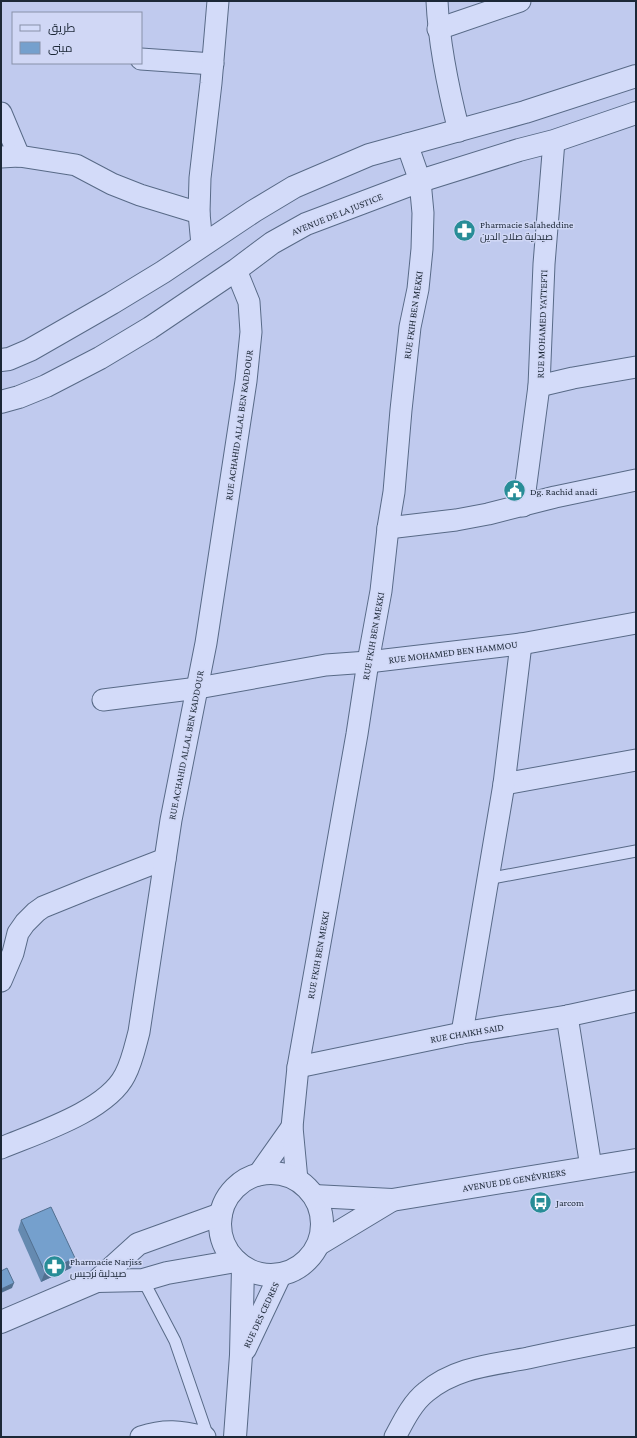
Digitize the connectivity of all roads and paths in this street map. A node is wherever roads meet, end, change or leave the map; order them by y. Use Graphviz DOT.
graph roads {
  1 [pos="218,1"];
  2 [pos="437,1"];
  3 [pos="520,1"];
  4 [pos="438,29"];
  5 [pos="142,59"];
  6 [pos="213,64"];
  7 [pos="636,76"];
  8 [pos="1,113"];
  9 [pos="636,113"];
  10 [pos="460,131"];
  11 [pos="554,141"];
  12 [pos="407,144"];
  13 [pos="10,157"];
  14 [pos="420,181"];
  15 [pos="199,213"];
  16 [pos="202,245"];
  17 [pos="236,270"];
  18 [pos="1,360"];
  19 [pos="636,367"];
  20 [pos="539,386"];
  21 [pos="1,402"];
  22 [pos="636,480"];
  23 [pos="523,506"];
  24 [pos="388,528"];
  25 [pos="636,623"];
  26 [pos="522,644"];
  27 [pos="368,662"];
  28 [pos="198,688"];
  29 [pos="103,700"];
  30 [pos="636,760"];
  31 [pos="504,784"];
  32 [pos="636,851"];
  33 [pos="165,859"];
  34 [pos="487,879"];
  35 [pos="1,982"];
  36 [pos="636,1001"];
  37 [pos="567,1016"];
  38 [pos="462,1033"];
  39 [pos="298,1067"];
  40 [pos="292,1127"];
  41 [pos="1,1148"];
  42 [pos="636,1160"];
  43 [pos="591,1167"];
  44 [pos="258,1175"];
  45 [pos="297,1180"];
  46 [pos="314,1196"];
  47 [pos="392,1200"];
  48 [pos="221,1214"];
  49 [pos="319,1244"];
  50 [pos="239,1264"];
  51 [pos="280,1274"];
  52 [pos="143,1280"];
  53 [pos="97,1281"];
  54 [pos="1,1322"];
  55 [pos="636,1336"];
  56 [pos="242,1355"];
  57 [pos="141,1437"];
  58 [pos="204,1437"];
  59 [pos="208,1437"];
  60 [pos="235,1437"];
  61 [pos="395,1437"];
  1 -- 6 [label="street"];
  2 -- 4 [label="street"];
  3 -- 4 [label="street"];
  4 -- 10 [label="street"];
  5 -- 6 [label="street"];
  6 -- 15 [label="street"];
  7 -- 10 [label="street"];
  8 -- 13 [label="street"];
  9 -- 11 [label="street, AVENUE DE LA JUSTICE"];
  10 -- 12 [label="street"];
  11 -- 14 [label="street, AVENUE DE LA JUSTICE"];
  11 -- 20 [label="street, RUE MOHAMED YATTEFTI"];
  12 -- 14 [label="street, RUE FKIH BEN MEKKI"];
  12 -- 16 [label="street"];
  13 -- 15 [label="street"];
  14 -- 17 [label="street, AVENUE DE LA JUSTICE"];
  14 -- 24 [label="street, RUE FKIH BEN MEKKI"];
  15 -- 16 [label="street"];
  16 -- 18 [label="street"];
  17 -- 21 [label="street, AVENUE DE LA JUSTICE"];
  17 -- 28 [label="street, RUE ACHAHID ALLAL BEN KADDOUR"];
  19 -- 20 [label="street"];
  20 -- 23 [label="street, RUE MOHAMED YATTEFTI"];
  22 -- 23 [label="street"];
  23 -- 24 [label="street"];
  24 -- 27 [label="street, RUE FKIH BEN MEKKI"];
  25 -- 26 [label="street, RUE MOHAMED BEN HAMMOU"];
  26 -- 27 [label="street, RUE MOHAMED BEN HAMMOU"];
  26 -- 31 [label="street"];
  27 -- 28 [label="street, RUE MOHAMED BEN HAMMOU"];
  27 -- 39 [label="street, RUE FKIH BEN MEKKI"];
  28 -- 29 [label="street, RUE MOHAMED BEN HAMMOU"];
  28 -- 33 [label="street, RUE ACHAHID ALLAL BEN KADDOUR"];
  30 -- 31 [label="street"];
  31 -- 34 [label="street"];
  32 -- 34 [label="lane"];
  33 -- 35 [label="street"];
  33 -- 41 [label="street, RUE ACHAHID ALLAL BEN KADDOUR"];
  34 -- 38 [label="street"];
  36 -- 37 [label="street, RUE CHAIKH SAID"];
  37 -- 38 [label="street, RUE CHAIKH SAID"];
  37 -- 43 [label="street"];
  38 -- 39 [label="street, RUE CHAIKH SAID"];
  39 -- 40 [label="street, RUE FKIH BEN MEKKI"];
  40 -- 44 [label="street, RUE FKIH BEN MEKKI"];
  40 -- 45 [label="street, RUE FKIH BEN MEKKI"];
  42 -- 43 [label="street, AVENUE DE GENÉVRIERS"];
  43 -- 47 [label="street, AVENUE DE GENÉVRIERS"];
  44 -- 45 [label="street"];
  44 -- 48 [label="street"];
  45 -- 46 [label="street"];
  46 -- 47 [label="street, AVENUE DE GENÉVRIERS"];
  46 -- 49 [label="street"];
  47 -- 49 [label="street, AVENUE DE GENÉVRIERS"];
  48 -- 50 [label="street"];
  48 -- 53 [label="street"];
  49 -- 51 [label="street"];
  50 -- 51 [label="street"];
  50 -- 52 [label="street"];
  50 -- 56 [label="street, RUE DES CEDRES"];
  51 -- 56 [label="street, RUE DES CEDRES"];
  52 -- 53 [label="street"];
  52 -- 59 [label="lane"];
  53 -- 54 [label="street"];
  55 -- 61 [label="street"];
  56 -- 60 [label="street, RUE DES CEDRES"];
  57 -- 58 [label="street"];
}
